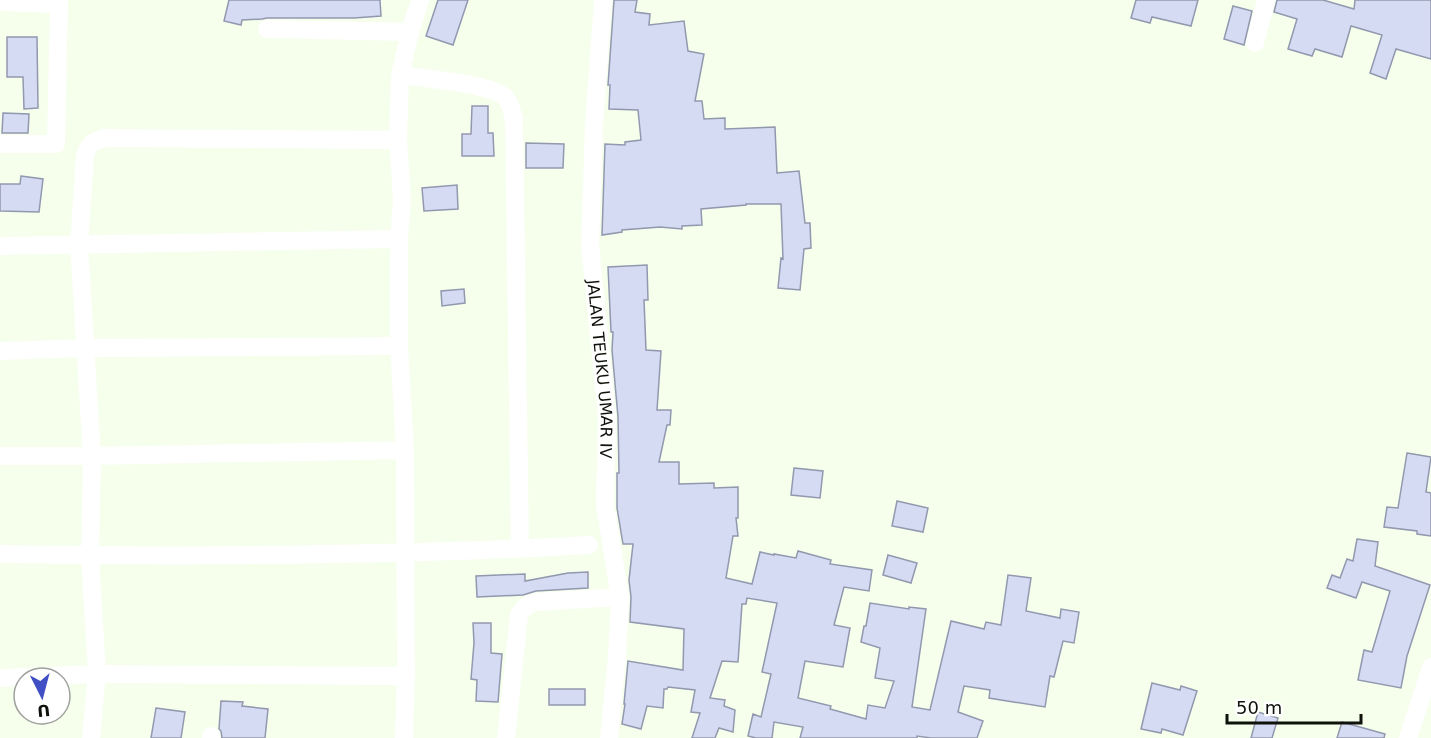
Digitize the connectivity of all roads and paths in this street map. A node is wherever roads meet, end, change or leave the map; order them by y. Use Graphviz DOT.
graph roads {
  1 [pos="420,0"];
  2 [pos="603,0"];
  3 [pos="1266,0"];
  4 [pos="0,2"];
  5 [pos="59,2"];
  6 [pos="267,29"];
  7 [pos="410,32"];
  8 [pos="1255,43"];
  9 [pos="400,75"];
  10 [pos="398,140"];
  11 [pos="0,144"];
  12 [pos="399,239"];
  13 [pos="79,244"];
  14 [pos="0,246"];
  15 [pos="399,346"];
  16 [pos="86,348"];
  17 [pos="0,351"];
  18 [pos="405,450"];
  19 [pos="0,456"];
  20 [pos="92,456"];
  21 [pos="589,545"];
  22 [pos="520,549"];
  23 [pos="406,553"];
  24 [pos="0,554"];
  25 [pos="90,556"];
  26 [pos="620,597"];
  27 [pos="1431,667"];
  28 [pos="97,674"];
  29 [pos="406,676"];
  30 [pos="0,678"];
  31 [pos="1427,692"];
  32 [pos="92,738"];
  33 [pos="404,738"];
  34 [pos="506,738"];
  35 [pos="609,738"];
  36 [pos="1408,738"];
  1 -- 7 [label="street"];
  2 -- 26 [label="street, JALAN TEUKU UMAR IV"];
  3 -- 8 [label="street"];
  4 -- 5 [label="street"];
  5 -- 11 [label="street"];
  6 -- 7 [label="street"];
  7 -- 9 [label="street"];
  9 -- 10 [label="street"];
  9 -- 22 [label="street"];
  10 -- 12 [label="street"];
  10 -- 13 [label="street"];
  12 -- 13 [label="street"];
  12 -- 15 [label="street"];
  13 -- 14 [label="street"];
  13 -- 16 [label="street"];
  15 -- 16 [label="street"];
  15 -- 18 [label="street"];
  16 -- 17 [label="street"];
  16 -- 20 [label="street"];
  18 -- 20 [label="street"];
  18 -- 23 [label="street"];
  19 -- 20 [label="street"];
  20 -- 25 [label="street"];
  21 -- 22 [label="street"];
  22 -- 23 [label="street"];
  23 -- 25 [label="street"];
  23 -- 29 [label="street"];
  24 -- 25 [label="street"];
  25 -- 28 [label="street"];
  26 -- 34 [label="street"];
  26 -- 35 [label="street, JALAN TEUKU UMAR IV"];
  27 -- 31 [label="street"];
  28 -- 29 [label="street"];
  28 -- 30 [label="street"];
  28 -- 32 [label="street"];
  29 -- 33 [label="street"];
  31 -- 36 [label="street"];
}
